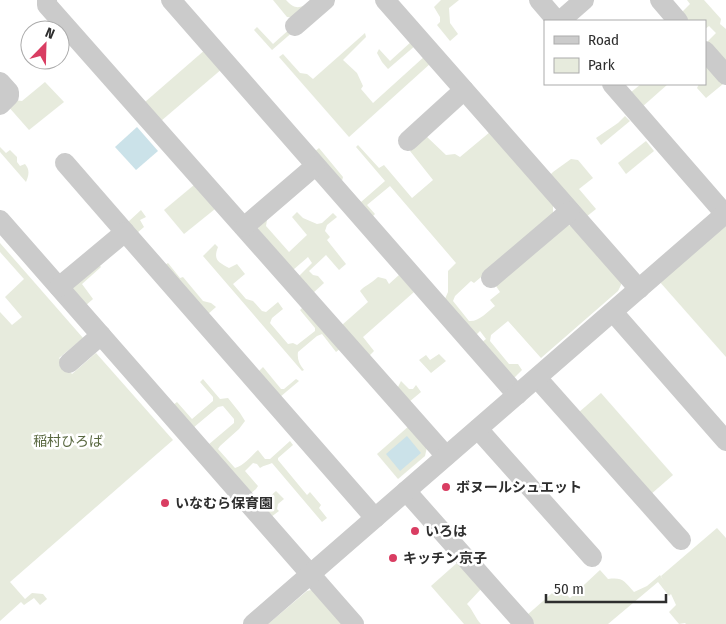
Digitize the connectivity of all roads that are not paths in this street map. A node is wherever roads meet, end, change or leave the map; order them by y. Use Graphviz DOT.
graph roads {
  1 [pos="46,0"];
  2 [pos="171,0"];
  3 [pos="325,0"];
  4 [pos="385,0"];
  5 [pos="539,0"];
  6 [pos="584,0"];
  7 [pos="660,0"];
  8 [pos="558,20"];
  9 [pos="560,20"];
  10 [pos="677,20"];
  11 [pos="295,26"];
  12 [pos="706,52"];
  13 [pos="726,75"];
  14 [pos="0,82"];
  15 [pos="613,85"];
  16 [pos="464,90"];
  17 [pos="0,105"];
  18 [pos="408,141"];
  19 [pos="65,163"];
  20 [pos="315,166"];
  21 [pos="570,210"];
  22 [pos="726,213"];
  23 [pos="0,220"];
  24 [pos="244,227"];
  25 [pos="125,232"];
  26 [pos="491,278"];
  27 [pos="60,287"];
  28 [pos="639,289"];
  29 [pos="613,312"];
  30 [pos="101,335"];
  31 [pos="69,363"];
  32 [pos="537,378"];
  33 [pos="516,395"];
  34 [pos="478,429"];
  35 [pos="726,441"];
  36 [pos="446,456"];
  37 [pos="406,491"];
  38 [pos="375,518"];
  39 [pos="681,540"];
  40 [pos="592,557"];
  41 [pos="311,574"];
  42 [pos="253,624"];
  43 [pos="354,624"];
  44 [pos="524,624"];
  1 -- 24 [label="street"];
  2 -- 20 [label="street"];
  3 -- 11 [label="street"];
  4 -- 16 [label="street"];
  5 -- 8 [label="street"];
  6 -- 9 [label="street"];
  7 -- 10 [label="street"];
  12 -- 13 [label="street"];
  14 -- 17 [label="street"];
  15 -- 22 [label="street"];
  16 -- 18 [label="street"];
  16 -- 21 [label="street"];
  19 -- 25 [label="street"];
  20 -- 24 [label="street"];
  20 -- 33 [label="street"];
  21 -- 26 [label="street"];
  21 -- 28 [label="street"];
  22 -- 28 [label="street"];
  23 -- 27 [label="street"];
  24 -- 36 [label="street"];
  25 -- 27 [label="street"];
  25 -- 38 [label="street"];
  27 -- 30 [label="street"];
  28 -- 29 [label="street"];
  29 -- 32 [label="street"];
  29 -- 35 [label="street"];
  30 -- 31 [label="street"];
  30 -- 41 [label="street"];
  32 -- 33 [label="street"];
  32 -- 39 [label="street"];
  33 -- 34 [label="street"];
  34 -- 36 [label="street"];
  34 -- 40 [label="street"];
  36 -- 37 [label="street"];
  37 -- 38 [label="street"];
  37 -- 44 [label="street"];
  38 -- 41 [label="street"];
  41 -- 42 [label="street"];
  41 -- 43 [label="street"];
}
